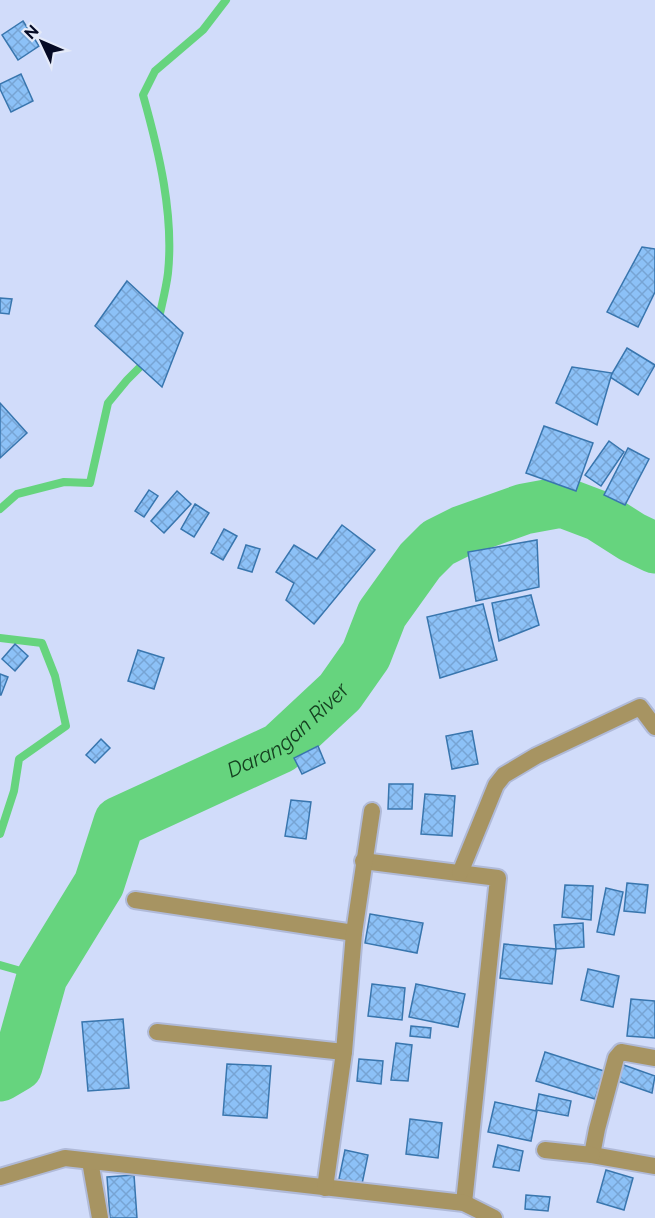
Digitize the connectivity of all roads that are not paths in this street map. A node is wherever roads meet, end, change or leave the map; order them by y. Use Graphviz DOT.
graph roads {
  1 [pos="655,727"];
  2 [pos="372,811"];
  3 [pos="363,861"];
  4 [pos="460,873"];
  5 [pos="135,900"];
  6 [pos="354,933"];
  7 [pos="157,1032"];
  8 [pos="344,1052"];
  9 [pos="655,1058"];
  10 [pos="545,1149"];
  11 [pos="592,1155"];
  12 [pos="90,1161"];
  13 [pos="655,1166"];
  14 [pos="0,1177"];
  15 [pos="325,1188"];
  16 [pos="464,1203"];
  17 [pos="100,1218"];
  18 [pos="494,1218"];
  1 -- 4 [label="street"];
  2 -- 3 [label="street"];
  3 -- 4 [label="street"];
  3 -- 6 [label="street"];
  4 -- 16 [label="street"];
  5 -- 6 [label="street"];
  6 -- 8 [label="street"];
  7 -- 8 [label="street"];
  8 -- 15 [label="street"];
  9 -- 11 [label="street"];
  10 -- 11 [label="street"];
  11 -- 13 [label="street"];
  12 -- 14 [label="street"];
  12 -- 15 [label="street"];
  12 -- 17 [label="street"];
  15 -- 16 [label="street"];
  16 -- 18 [label="street"];
}
